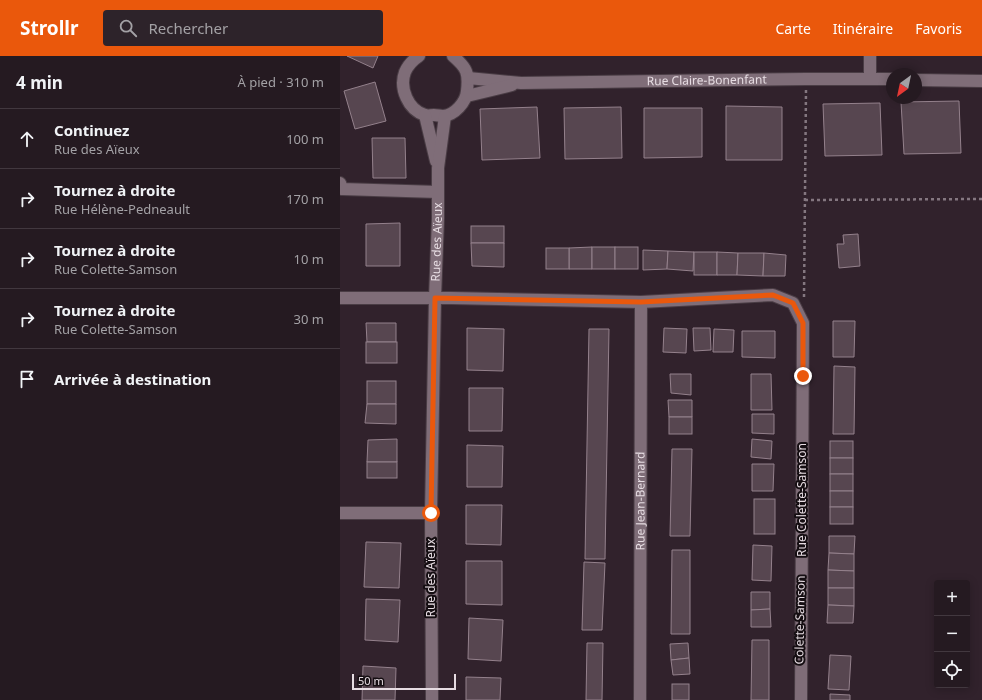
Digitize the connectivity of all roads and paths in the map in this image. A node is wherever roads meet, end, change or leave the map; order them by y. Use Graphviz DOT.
graph roads {
  1 [pos="419,56"];
  2 [pos="453,56"];
  3 [pos="870,56"];
  4 [pos="468,78"];
  5 [pos="806,79"];
  6 [pos="870,79"];
  7 [pos="886,80"];
  8 [pos="922,80"];
  9 [pos="982,81"];
  10 [pos="521,83"];
  11 [pos="466,96"];
  12 [pos="425,115"];
  13 [pos="445,116"];
  14 [pos="438,168"];
  15 [pos="340,183"];
  16 [pos="438,192"];
  17 [pos="982,199"];
  18 [pos="805,200"];
  19 [pos="340,298"];
  20 [pos="435,298"];
  21 [pos="641,302"];
  22 [pos="801,319"];
  23 [pos="340,513"];
  24 [pos="431,513"];
  25 [pos="432,700"];
  26 [pos="640,700"];
  27 [pos="800,700"];
  1 -- 12 [label="street"];
  2 -- 4 [label="street"];
  3 -- 6 [label="street"];
  4 -- 10 [label="street, Rue Claire-Bonenfant"];
  4 -- 11 [label="street"];
  5 -- 6 [label="street, Rue Claire-Bonenfant"];
  5 -- 10 [label="street, Rue Claire-Bonenfant"];
  5 -- 18 [label="path"];
  6 -- 7 [label="street, Rue Claire-Bonenfant"];
  8 -- 9 [label="street"];
  10 -- 11 [label="street, Rue Claire-Bonenfant"];
  11 -- 13 [label="street"];
  12 -- 13 [label="street"];
  12 -- 14 [label="street, Rue des Aïeux"];
  13 -- 14 [label="street, Rue des Aïeux"];
  14 -- 16 [label="street, Rue des Aïeux"];
  15 -- 16 [label="street"];
  16 -- 20 [label="street, Rue des Aïeux"];
  17 -- 18 [label="path"];
  18 -- 22 [label="path"];
  19 -- 20 [label="street"];
  20 -- 21 [label="street"];
  20 -- 24 [label="street, Rue des Aïeux"];
  21 -- 22 [label="street, Rue Colette-Samson"];
  21 -- 26 [label="street, Rue Jean-Bernard"];
  22 -- 27 [label="street, Rue Colette-Samson"];
  23 -- 24 [label="street"];
  24 -- 25 [label="street, Rue des Aïeux"];
}
